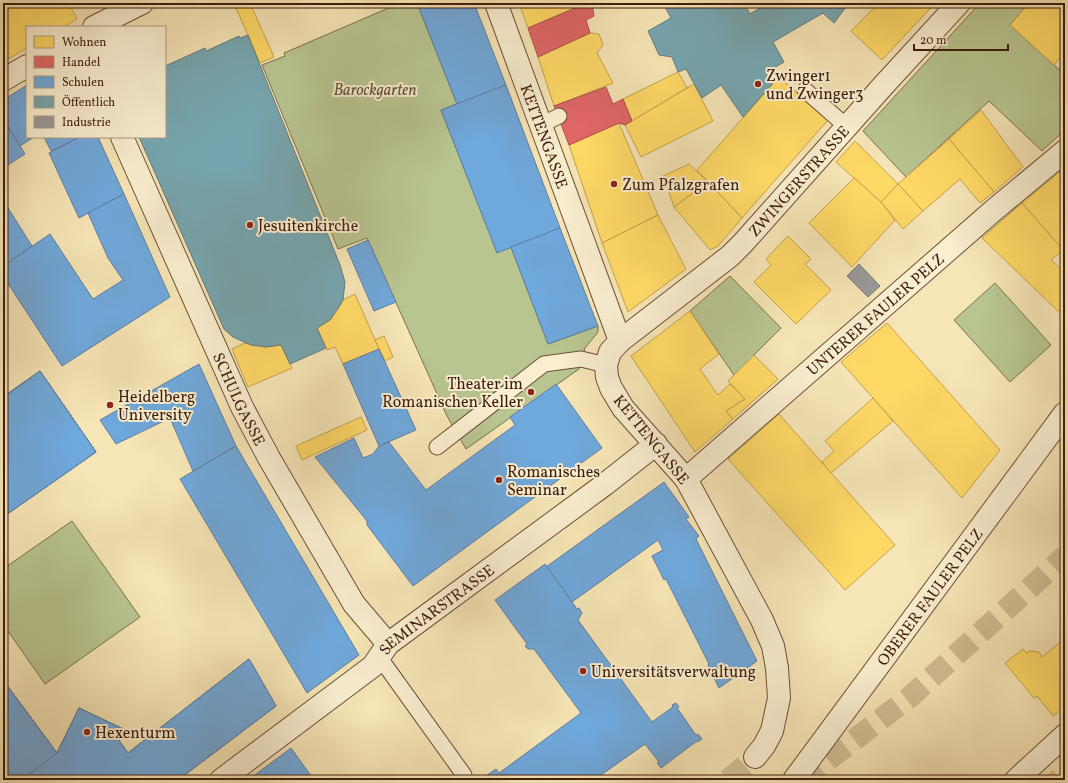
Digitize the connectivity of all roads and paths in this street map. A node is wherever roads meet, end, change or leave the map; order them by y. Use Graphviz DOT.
graph roads {
  1 [pos="142,3"];
  2 [pos="496,3"];
  3 [pos="959,3"];
  4 [pos="96,26"];
  5 [pos="26,67"];
  6 [pos="3,80"];
  7 [pos="805,90"];
  8 [pos="846,126"];
  9 [pos="122,138"];
  10 [pos="1065,151"];
  11 [pos="620,341"];
  12 [pos="606,365"];
  13 [pos="1065,413"];
  14 [pos="656,444"];
  15 [pos="437,447"];
  16 [pos="686,479"];
  17 [pos="384,651"];
  18 [pos="1065,735"];
  19 [pos="755,757"];
  20 [pos="464,775"];
  21 [pos="221,780"];
  22 [pos="794,780"];
  23 [pos="1016,780"];
  1 -- 4 [label="street"];
  2 -- 11 [label="street, KETTENGASSE"];
  3 -- 8 [label="street, ZWINGERSTRASSE"];
  5 -- 6 [label="street"];
  7 -- 8 [label="lane"];
  8 -- 11 [label="street, ZWINGERSTRASSE"];
  9 -- 17 [label="street, SCHULGASSE"];
  10 -- 16 [label="street, UNTERER FAULER PELZ"];
  11 -- 12 [label="street"];
  12 -- 14 [label="street, KETTENGASSE"];
  12 -- 15 [label="lane"];
  13 -- 22 [label="street, OBERER FAULER PELZ"];
  14 -- 16 [label="street, KETTENGASSE"];
  14 -- 17 [label="street, SEMINARSTRASSE"];
  16 -- 19 [label="street, KETTENGASSE"];
  17 -- 20 [label="lane"];
  17 -- 21 [label="street, SEMINARSTRASSE"];
  18 -- 23 [label="street"];
}
